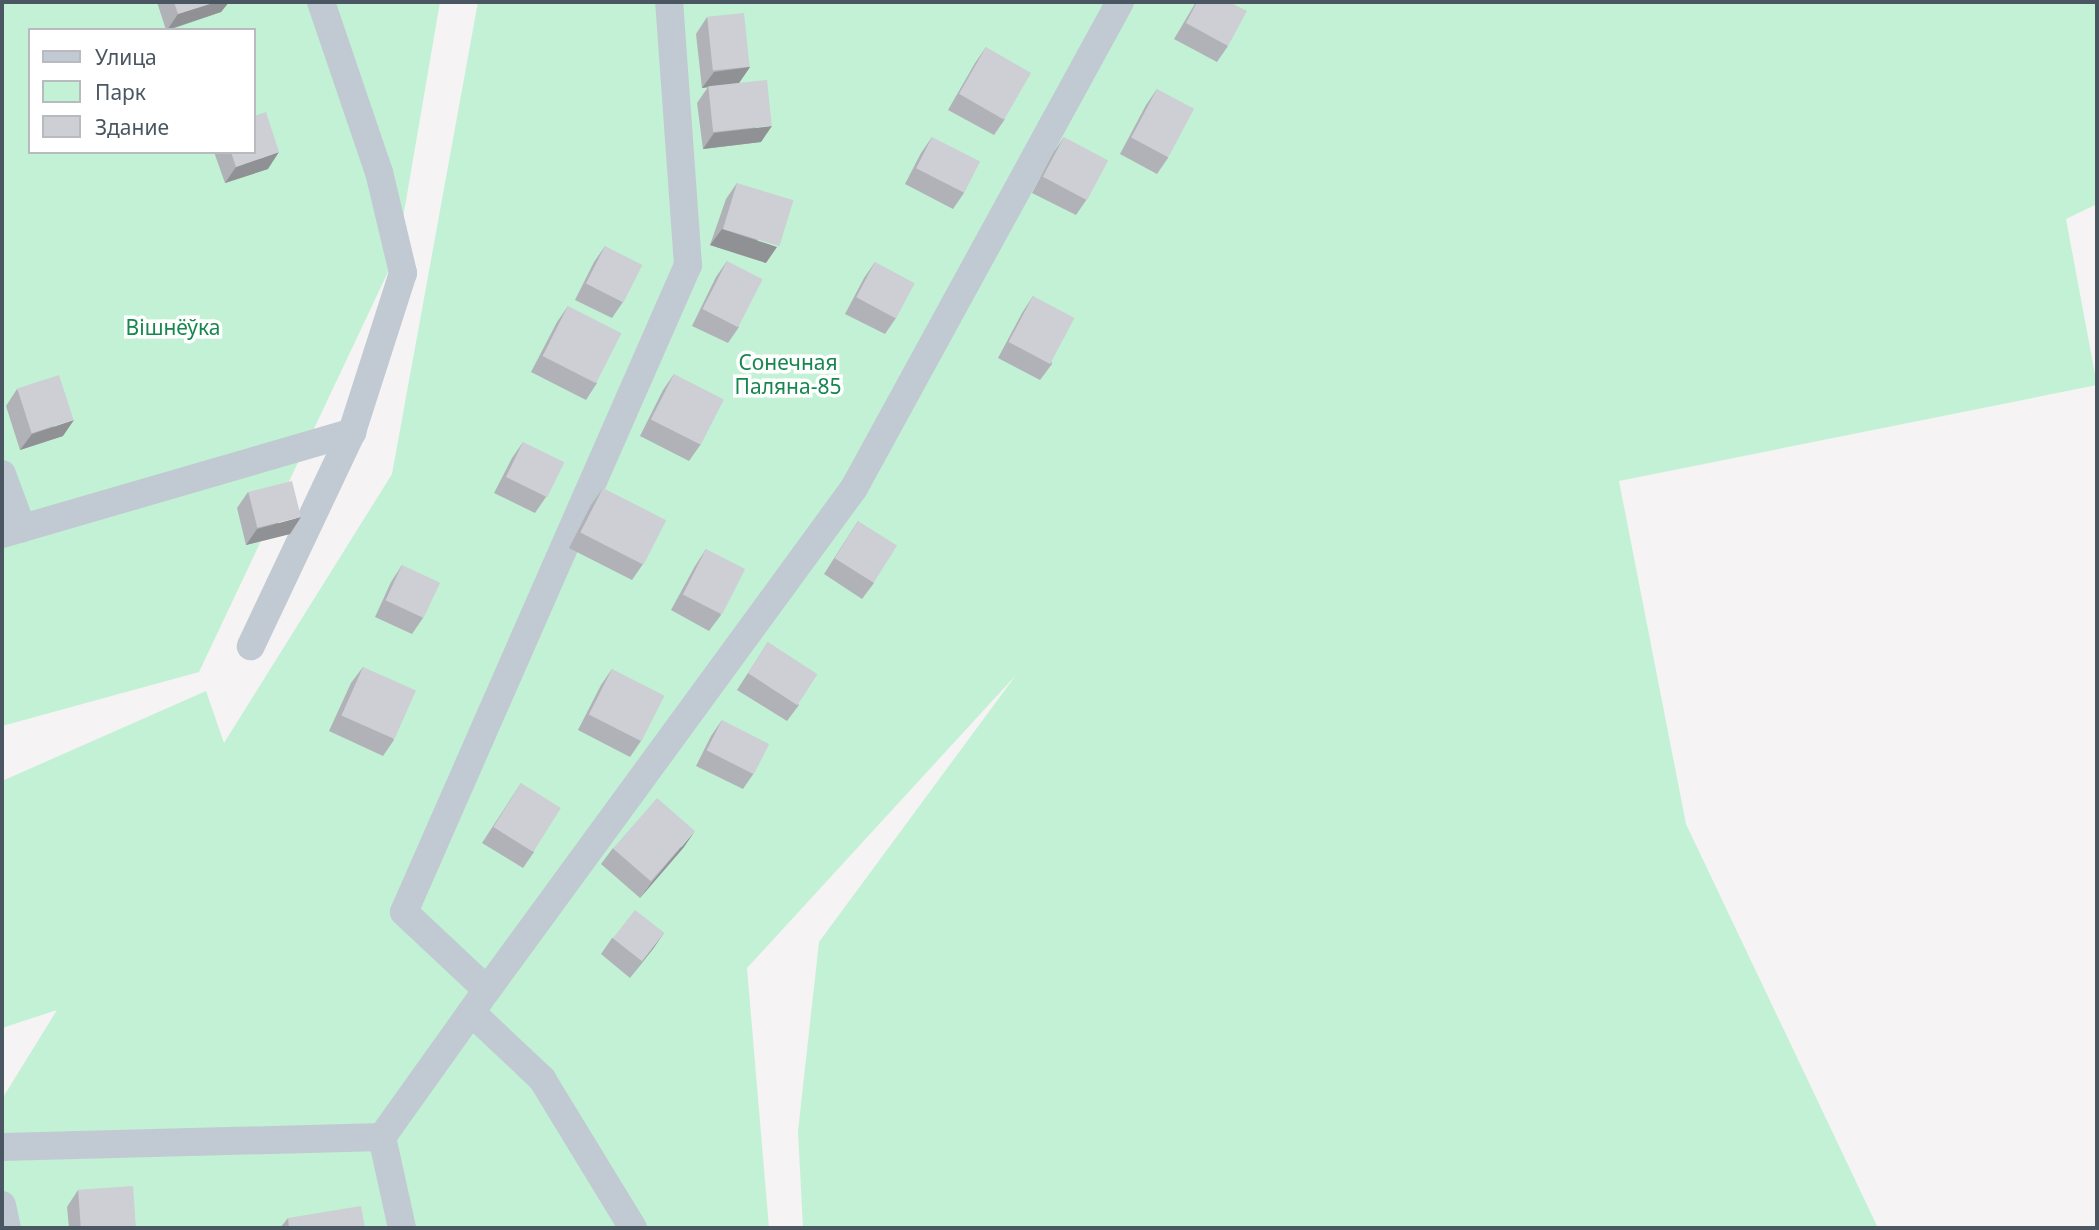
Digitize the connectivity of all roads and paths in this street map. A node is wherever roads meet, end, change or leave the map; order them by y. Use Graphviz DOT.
graph roads {
  1 [pos="321,2"];
  2 [pos="669,2"];
  3 [pos="1120,2"];
  4 [pos="352,432"];
  5 [pos="2,474"];
  6 [pos="12,531"];
  7 [pos="251,646"];
  8 [pos="479,1001"];
  9 [pos="382,1137"];
  10 [pos="2,1147"];
  11 [pos="2,1205"];
  12 [pos="7,1228"];
  13 [pos="401,1228"];
  14 [pos="633,1228"];
  1 -- 4 [label="street"];
  2 -- 8 [label="street"];
  3 -- 8 [label="street"];
  4 -- 6 [label="street"];
  4 -- 7 [label="street"];
  5 -- 6 [label="street"];
  8 -- 9 [label="street"];
  8 -- 14 [label="street"];
  9 -- 10 [label="street"];
  9 -- 13 [label="street"];
  11 -- 12 [label="street"];
}
